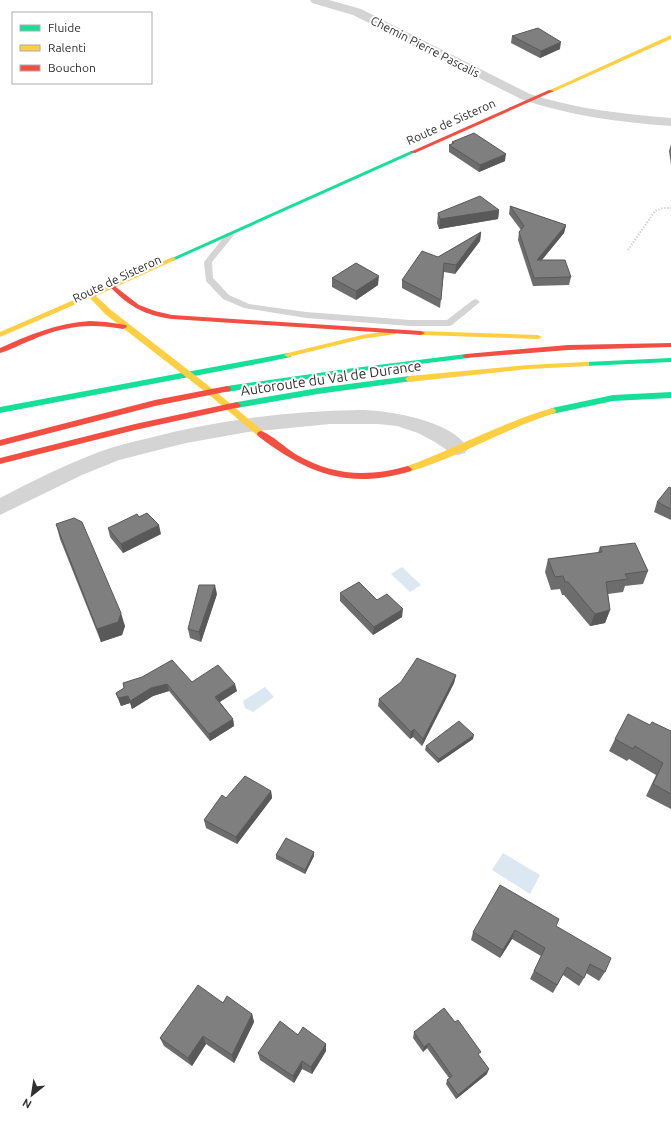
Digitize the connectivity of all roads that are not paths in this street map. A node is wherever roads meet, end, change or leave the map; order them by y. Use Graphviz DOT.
graph roads {
  1 [pos="316,0"];
  2 [pos="671,37"];
  3 [pos="532,99"];
  4 [pos="671,122"];
  5 [pos="242,229"];
  6 [pos="230,235"];
  7 [pos="111,291"];
  8 [pos="94,299"];
  9 [pos="476,302"];
  10 [pos="117,308"];
  11 [pos="131,329"];
  12 [pos="393,332"];
  13 [pos="0,335"];
  14 [pos="546,337"];
  15 [pos="0,345"];
  16 [pos="671,345"];
  17 [pos="0,351"];
  18 [pos="671,360"];
  19 [pos="671,395"];
  20 [pos="0,410"];
  21 [pos="0,443"];
  22 [pos="458,448"];
  23 [pos="0,462"];
  24 [pos="0,507"];
  1 -- 3 [label="street, Chemin Pierre Pascalis"];
  2 -- 3 [label="main road, Route de Sisteron"];
  3 -- 4 [label="street, Chemin Pierre Pascalis"];
  3 -- 5 [label="main road, Route de Sisteron"];
  5 -- 6 [label="main road, Route de Sisteron"];
  5 -- 7 [label="main road, Route de Sisteron"];
  6 -- 7 [label="main road, Route de Sisteron"];
  6 -- 9 [label="lane"];
  7 -- 8 [label="main road, Route de Sisteron"];
  7 -- 12 [label="main road"];
  8 -- 11 [label="main road"];
  8 -- 13 [label="main road, Route de Sisteron"];
  8 -- 15 [label="main road, Route de Sisteron"];
  10 -- 11 [label="main road"];
  11 -- 17 [label="main road"];
  11 -- 22 [label="main road"];
  12 -- 14 [label="main road"];
  12 -- 20 [label="main road"];
  16 -- 21 [label="main road, Autoroute du Val de Durance"];
  18 -- 23 [label="main road, Autoroute du Val de Durance"];
  19 -- 22 [label="main road"];
  22 -- 24 [label="street"];
}
